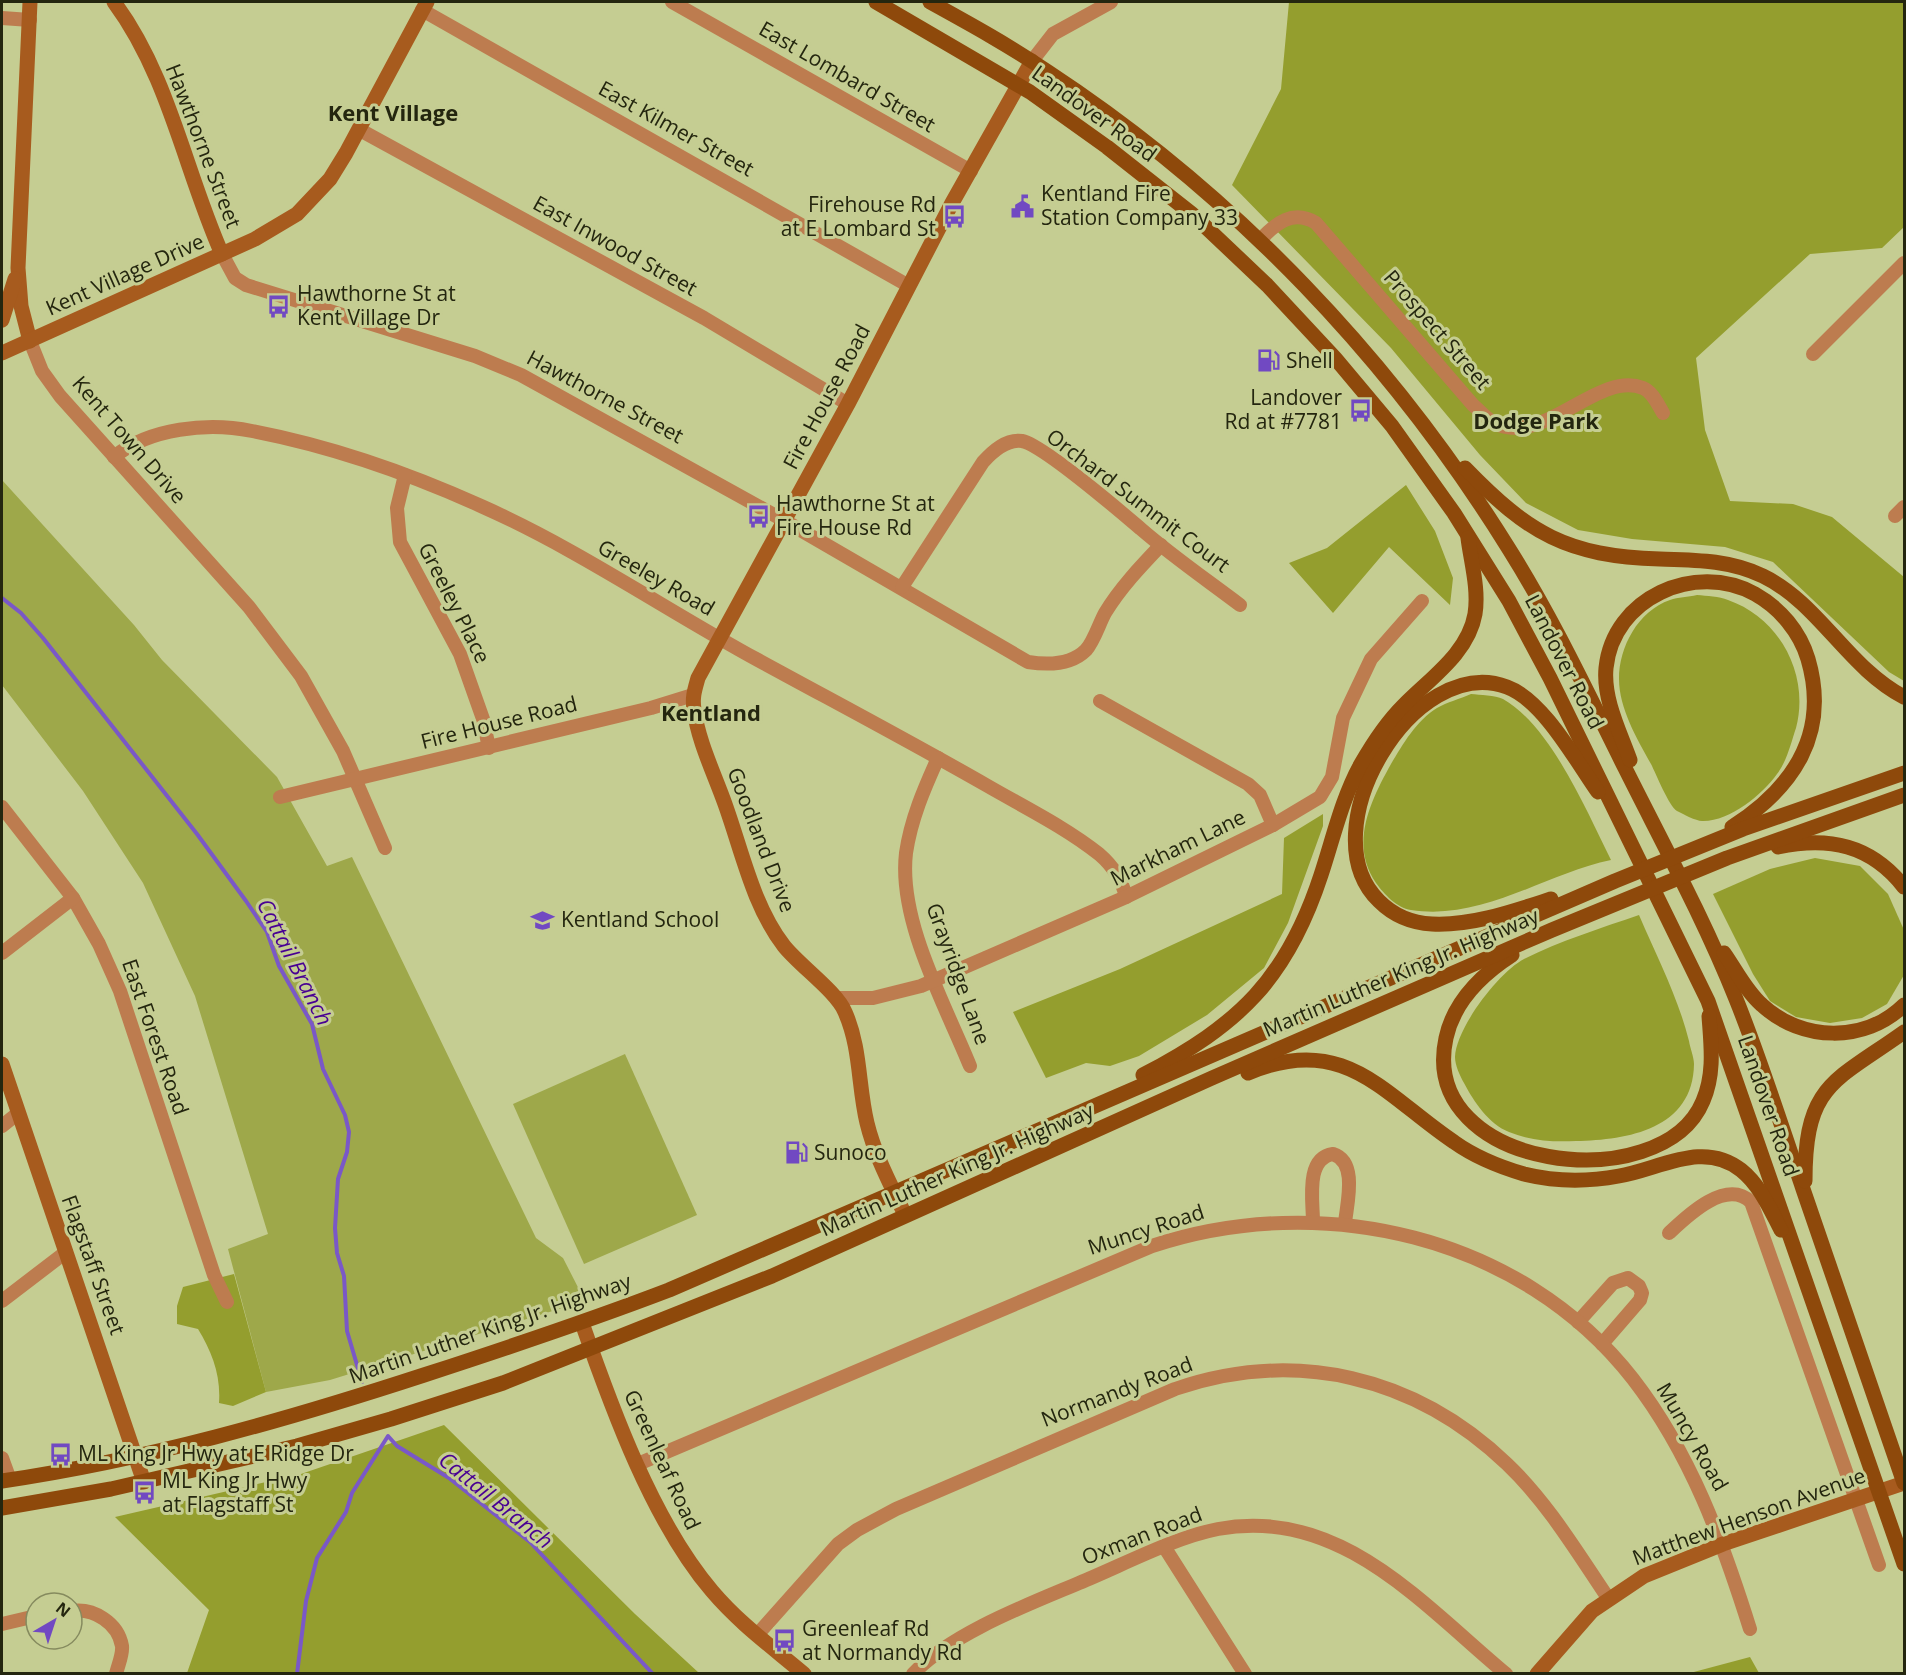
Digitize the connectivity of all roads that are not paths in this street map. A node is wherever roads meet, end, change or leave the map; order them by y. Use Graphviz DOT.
graph roads {
  1 [pos="30,2"];
  2 [pos="114,2"];
  3 [pos="672,2"];
  4 [pos="876,2"];
  5 [pos="930,2"];
  6 [pos="1111,2"];
  7 [pos="425,6"];
  8 [pos="2,18"];
  9 [pos="30,20"];
  10 [pos="1032,61"];
  11 [pos="1018,85"];
  12 [pos="360,130"];
  13 [pos="970,171"];
  14 [pos="1260,240"];
  15 [pos="222,254"];
  16 [pos="1241,260"];
  17 [pos="1905,263"];
  18 [pos="18,268"];
  19 [pos="909,286"];
  20 [pos="2,320"];
  21 [pos="30,341"];
  22 [pos="2,353"];
  23 [pos="1813,354"];
  24 [pos="848,404"];
  25 [pos="1663,413"];
  26 [pos="1431,432"];
  27 [pos="114,457"];
  28 [pos="405,475"];
  29 [pos="785,521"];
  30 [pos="1467,532"];
  31 [pos="1161,545"];
  32 [pos="902,587"];
  33 [pos="1422,602"];
  34 [pos="1240,605"];
  35 [pos="720,640"];
  36 [pos="693,695"];
  37 [pos="1905,697"];
  38 [pos="1100,701"];
  39 [pos="489,748"];
  40 [pos="938,758"];
  41 [pos="1905,773"];
  42 [pos="354,780"];
  43 [pos="1905,795"];
  44 [pos="280,797"];
  45 [pos="2,807"];
  46 [pos="1651,820"];
  47 [pos="1273,825"];
  48 [pos="1624,828"];
  49 [pos="1708,843"];
  50 [pos="386,848"];
  51 [pos="1727,858"];
  52 [pos="1615,881"];
  53 [pos="1905,887"];
  54 [pos="1126,897"];
  55 [pos="73,898"];
  56 [pos="1698,913"];
  57 [pos="1552,930"];
  58 [pos="2,953"];
  59 [pos="935,980"];
  60 [pos="839,998"];
  61 [pos="1708,1001"];
  62 [pos="1905,1005"];
  63 [pos="1905,1032"];
  64 [pos="2,1064"];
  65 [pos="970,1066"];
  66 [pos="1092,1107"];
  67 [pos="1144,1110"];
  68 [pos="17,1114"];
  69 [pos="2,1126"];
  70 [pos="894,1192"];
  71 [pos="1804,1193"];
  72 [pos="905,1215"];
  73 [pos="1313,1222"];
  74 [pos="1345,1223"];
  75 [pos="1669,1233"];
  76 [pos="66,1252"];
  77 [pos="1806,1279"];
  78 [pos="2,1301"];
  79 [pos="227,1302"];
  80 [pos="582,1323"];
  81 [pos="1578,1323"];
  82 [pos="1602,1344"];
  83 [pos="591,1348"];
  84 [pos="135,1457"];
  85 [pos="2,1458"];
  86 [pos="638,1464"];
  87 [pos="6,1480"];
  88 [pos="144,1482"];
  89 [pos="1905,1483"];
  90 [pos="1879,1491"];
  91 [pos="1855,1499"];
  92 [pos="2,1508"];
  93 [pos="1723,1544"];
  94 [pos="1164,1548"];
  95 [pos="1905,1564"];
  96 [pos="1879,1565"];
  97 [pos="1608,1598"];
  98 [pos="84,1612"];
  99 [pos="24,1619"];
  100 [pos="2,1624"];
  101 [pos="1750,1629"];
  102 [pos="757,1635"];
  103 [pos="116,1674"];
  104 [pos="804,1674"];
  105 [pos="913,1674"];
  106 [pos="1245,1674"];
  107 [pos="1506,1674"];
  108 [pos="1537,1674"];
  1 -- 9 [label="street, Kent Town Drive"];
  2 -- 15 [label="street, Hawthorne Street"];
  3 -- 13 [label="street, East Lombard Street"];
  4 -- 11 [label="main road, Landover Road"];
  5 -- 10 [label="main road, Landover Road"];
  6 -- 10 [label="street"];
  7 -- 12 [label="street, Kent Village Drive"];
  7 -- 19 [label="street, East Kilmer Street"];
  8 -- 9 [label="street"];
  9 -- 18 [label="street, Kent Town Drive"];
  10 -- 11 [label="street, Fire House Road"];
  10 -- 14 [label="main road, Landover Road"];
  11 -- 13 [label="street, Fire House Road"];
  11 -- 16 [label="main road, Landover Road"];
  12 -- 15 [label="street, Kent Village Drive"];
  12 -- 24 [label="street, East Inwood Street"];
  13 -- 19 [label="street, Fire House Road"];
  14 -- 16 [label="main road"];
  14 -- 25 [label="street, Prospect Street"];
  14 -- 26 [label="main road, Landover Road"];
  15 -- 21 [label="street, Kent Village Drive"];
  15 -- 29 [label="street, Hawthorne Street"];
  16 -- 30 [label="main road, Landover Road"];
  17 -- 23 [label="street"];
  18 -- 20 [label="street"];
  18 -- 21 [label="street, Kent Town Drive"];
  19 -- 24 [label="street, Fire House Road"];
  21 -- 22 [label="street, Kent Village Drive"];
  21 -- 27 [label="street, Kent Town Drive"];
  24 -- 29 [label="street, Fire House Road"];
  26 -- 37 [label="main road"];
  26 -- 46 [label="main road, Landover Road"];
  27 -- 28 [label="street, Greeley Road"];
  27 -- 42 [label="street, Kent Town Drive"];
  28 -- 35 [label="street, Greeley Road"];
  28 -- 39 [label="street, Greeley Place"];
  29 -- 32 [label="street, Hawthorne Street"];
  29 -- 35 [label="street, Fire House Road"];
  30 -- 48 [label="main road, Landover Road"];
  30 -- 66 [label="main road"];
  31 -- 32 [label="street, Hawthorne Street"];
  31 -- 32 [label="street, Orchard Summit Court"];
  31 -- 34 [label="street, Orchard Summit Court"];
  33 -- 47 [label="street, Markham Lane"];
  35 -- 36 [label="street, Fire House Road"];
  35 -- 40 [label="street, Greeley Road"];
  36 -- 39 [label="street, Fire House Road"];
  36 -- 60 [label="street, Goodland Drive"];
  38 -- 47 [label="street"];
  39 -- 42 [label="street, Fire House Road"];
  40 -- 54 [label="street, Greeley Road"];
  40 -- 59 [label="street, Grayridge Lane"];
  41 -- 49 [label="main road, Martin Luther King Jr. Highway"];
  42 -- 44 [label="street, Fire House Road"];
  42 -- 50 [label="street, Kent Town Drive"];
  43 -- 51 [label="main road, Martin Luther King Jr. Highway"];
  45 -- 55 [label="street, East Forest Road"];
  46 -- 49 [label="main road"];
  46 -- 56 [label="main road, Landover Road"];
  47 -- 54 [label="street, Markham Lane"];
  48 -- 52 [label="main road"];
  48 -- 61 [label="main road, Landover Road"];
  49 -- 52 [label="main road, Martin Luther King Jr. Highway"];
  51 -- 53 [label="main road"];
  51 -- 57 [label="main road, Martin Luther King Jr. Highway"];
  52 -- 66 [label="main road, Martin Luther King Jr. Highway"];
  54 -- 59 [label="street, Markham Lane"];
  55 -- 58 [label="street"];
  55 -- 79 [label="street, East Forest Road"];
  56 -- 62 [label="main road"];
  56 -- 71 [label="main road, Landover Road"];
  57 -- 61 [label="main road"];
  57 -- 67 [label="main road, Martin Luther King Jr. Highway"];
  59 -- 60 [label="street, Markham Lane"];
  59 -- 65 [label="street, Grayridge Lane"];
  60 -- 70 [label="street"];
  61 -- 77 [label="main road, Landover Road"];
  63 -- 71 [label="main road"];
  64 -- 68 [label="street, Flagstaff Street"];
  66 -- 70 [label="main road, Martin Luther King Jr. Highway"];
  67 -- 72 [label="main road, Martin Luther King Jr. Highway"];
  67 -- 77 [label="main road"];
  68 -- 69 [label="street"];
  68 -- 76 [label="street, Flagstaff Street"];
  70 -- 72 [label="street"];
  70 -- 80 [label="main road, Martin Luther King Jr. Highway"];
  71 -- 89 [label="main road, Landover Road"];
  72 -- 83 [label="main road, Martin Luther King Jr. Highway"];
  73 -- 74 [label="street, Muncy Road"];
  73 -- 74 [label="street"];
  73 -- 86 [label="street, Muncy Road"];
  74 -- 81 [label="street, Muncy Road"];
  75 -- 91 [label="street"];
  76 -- 78 [label="street"];
  76 -- 84 [label="street, Flagstaff Street"];
  77 -- 90 [label="main road, Landover Road"];
  80 -- 83 [label="street, Greenleaf Road"];
  80 -- 84 [label="main road, Martin Luther King Jr. Highway"];
  81 -- 82 [label="street, Muncy Road"];
  81 -- 82 [label="street"];
  82 -- 93 [label="street, Muncy Road"];
  83 -- 86 [label="street, Greenleaf Road"];
  83 -- 88 [label="main road, Martin Luther King Jr. Highway"];
  84 -- 87 [label="main road, Martin Luther King Jr. Highway"];
  84 -- 88 [label="street, Flagstaff Street"];
  85 -- 87 [label="street"];
  86 -- 102 [label="street, Greenleaf Road"];
  88 -- 92 [label="main road, Martin Luther King Jr. Highway"];
  89 -- 90 [label="street, Matthew Henson Avenue"];
  90 -- 91 [label="street, Matthew Henson Avenue"];
  90 -- 95 [label="main road, Landover Road"];
  91 -- 93 [label="street, Matthew Henson Avenue"];
  91 -- 96 [label="street"];
  93 -- 97 [label="street, Matthew Henson Avenue"];
  93 -- 101 [label="street, Muncy Road"];
  94 -- 105 [label="street, Oxman Road"];
  94 -- 106 [label="street"];
  94 -- 107 [label="street, Oxman Road"];
  97 -- 102 [label="street, Normandy Road"];
  97 -- 108 [label="street, Matthew Henson Avenue"];
  98 -- 103 [label="street"];
  99 -- 100 [label="street"];
  102 -- 104 [label="street, Greenleaf Road"];
}
